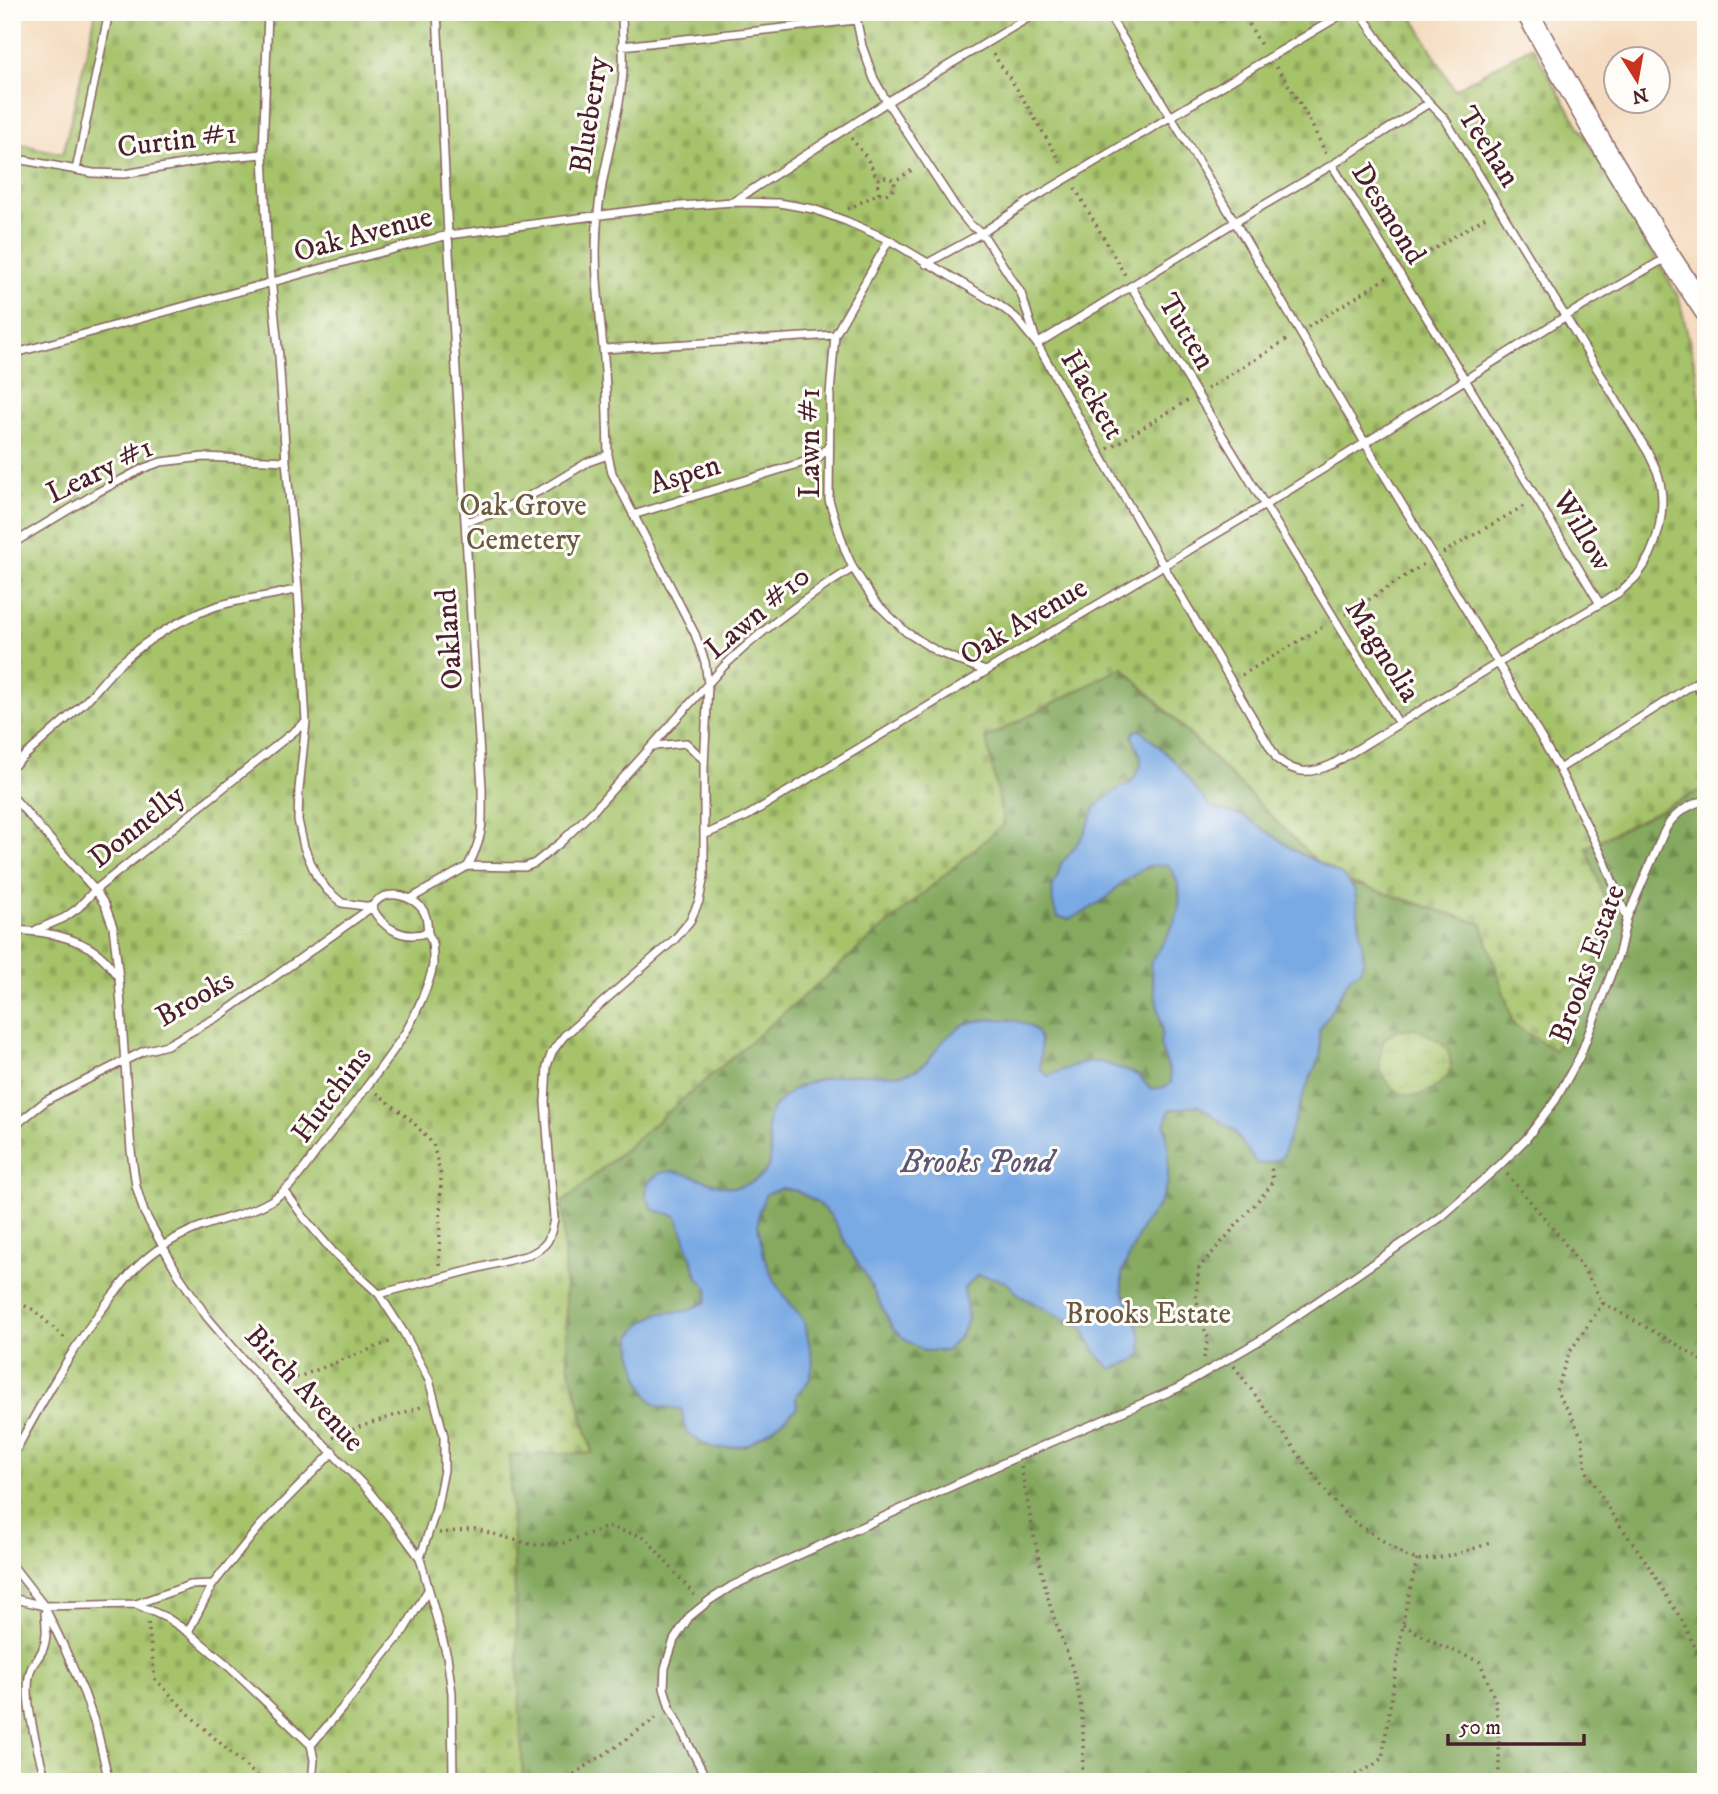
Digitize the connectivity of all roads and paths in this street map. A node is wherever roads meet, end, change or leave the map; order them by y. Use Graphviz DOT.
graph roads {
  1 [pos="109,12"];
  2 [pos="268,12"];
  3 [pos="437,12"];
  4 [pos="622,12"];
  5 [pos="1038,12"];
  6 [pos="1107,12"];
  7 [pos="1242,12"];
  8 [pos="1346,12"];
  9 [pos="1360,12"];
  10 [pos="1527,12"];
  11 [pos="855,16"];
  12 [pos="986,43"];
  13 [pos="622,47"];
  14 [pos="1268,58"];
  15 [pos="887,103"];
  16 [pos="1429,103"];
  17 [pos="1171,115"];
  18 [pos="845,129"];
  19 [pos="263,154"];
  20 [pos="12,158"];
  21 [pos="926,161"];
  22 [pos="1332,166"];
  23 [pos="76,170"];
  24 [pos="1069,177"];
  25 [pos="878,180"];
  26 [pos="895,181"];
  27 [pos="879,193"];
  28 [pos="733,202"];
  29 [pos="1500,209"];
  30 [pos="598,215"];
  31 [pos="836,217"];
  32 [pos="1235,222"];
  33 [pos="982,233"];
  34 [pos="448,235"];
  35 [pos="889,240"];
  36 [pos="1669,256"];
  37 [pos="926,264"];
  38 [pos="1397,271"];
  39 [pos="272,283"];
  40 [pos="1131,286"];
  41 [pos="1706,312"];
  42 [pos="1566,316"];
  43 [pos="1300,332"];
  44 [pos="835,335"];
  45 [pos="1037,344"];
  46 [pos="604,349"];
  47 [pos="12,354"];
  48 [pos="1465,381"];
  49 [pos="1198,394"];
  50 [pos="1365,443"];
  51 [pos="829,446"];
  52 [pos="1100,454"];
  53 [pos="608,455"];
  54 [pos="286,461"];
  55 [pos="1536,499"];
  56 [pos="1265,505"];
  57 [pos="633,515"];
  58 [pos="466,522"];
  59 [pos="12,544"];
  60 [pos="1434,558"];
  61 [pos="1163,565"];
  62 [pos="853,568"];
  63 [pos="298,589"];
  64 [pos="1600,604"];
  65 [pos="1335,620"];
  66 [pos="1498,663"];
  67 [pos="985,671"];
  68 [pos="1231,681"];
  69 [pos="708,684"];
  70 [pos="1702,695"];
  71 [pos="306,722"];
  72 [pos="1399,724"];
  73 [pos="653,746"];
  74 [pos="704,760"];
  75 [pos="12,766"];
  76 [pos="1559,769"];
  77 [pos="12,796"];
  78 [pos="1706,800"];
  79 [pos="705,835"];
  80 [pos="468,866"];
  81 [pos="95,890"];
  82 [pos="410,899"];
  83 [pos="372,907"];
  84 [pos="1627,918"];
  85 [pos="12,930"];
  86 [pos="36,930"];
  87 [pos="428,932"];
  88 [pos="119,978"];
  89 [pos="124,1061"];
  90 [pos="368,1085"];
  91 [pos="12,1130"];
  92 [pos="1500,1165"];
  93 [pos="1271,1166"];
  94 [pos="284,1190"];
  95 [pos="162,1246"];
  96 [pos="439,1278"];
  97 [pos="379,1294"];
  98 [pos="12,1300"];
  99 [pos="1603,1303"];
  100 [pos="405,1335"];
  101 [pos="74,1347"];
  102 [pos="1229,1359"];
  103 [pos="1706,1363"];
  104 [pos="1201,1375"];
  105 [pos="270,1388"];
  106 [pos="436,1403"];
  107 [pos="323,1443"];
  108 [pos="333,1452"];
  109 [pos="1019,1455"];
  110 [pos="12,1457"];
  111 [pos="428,1534"];
  112 [pos="1490,1543"];
  113 [pos="420,1558"];
  114 [pos="1417,1560"];
  115 [pos="12,1565"];
  116 [pos="213,1584"];
  117 [pos="428,1590"];
  118 [pos="12,1598"];
  119 [pos="136,1604"];
  120 [pos="44,1606"];
  121 [pos="702,1606"];
  122 [pos="145,1608"];
  123 [pos="1403,1625"];
  124 [pos="188,1632"];
  125 [pos="1706,1671"];
  126 [pos="670,1708"];
  127 [pos="311,1745"];
  128 [pos="46,1782"];
  129 [pos="109,1782"];
  130 [pos="265,1782"];
  131 [pos="312,1782"];
  132 [pos="453,1782"];
  133 [pos="562,1782"];
  134 [pos="708,1782"];
  135 [pos="1082,1782"];
  136 [pos="1300,1782"];
  137 [pos="1499,1782"];
  1 -- 23 [label="lane"];
  2 -- 19 [label="lane"];
  3 -- 34 [label="lane, Oakland"];
  4 -- 13 [label="lane"];
  5 -- 12 [label="lane"];
  6 -- 17 [label="lane"];
  7 -- 14 [label="path"];
  8 -- 14 [label="lane"];
  9 -- 16 [label="lane"];
  10 -- 36 [label="street"];
  11 -- 13 [label="lane, Blueberry"];
  11 -- 15 [label="lane"];
  12 -- 15 [label="lane"];
  12 -- 24 [label="path"];
  13 -- 30 [label="lane, Blueberry"];
  14 -- 17 [label="lane"];
  14 -- 22 [label="path"];
  15 -- 18 [label="lane"];
  15 -- 21 [label="lane"];
  16 -- 22 [label="lane, Teehan"];
  16 -- 29 [label="lane, Teehan"];
  17 -- 24 [label="lane"];
  17 -- 32 [label="lane"];
  18 -- 25 [label="path"];
  18 -- 28 [label="lane"];
  19 -- 23 [label="lane, Curtin #1"];
  19 -- 39 [label="lane, Curtin #1"];
  20 -- 23 [label="lane, Curtin #1"];
  21 -- 26 [label="path"];
  21 -- 33 [label="lane"];
  22 -- 32 [label="lane, Desmond"];
  22 -- 38 [label="lane, Desmond"];
  24 -- 33 [label="lane"];
  24 -- 40 [label="path"];
  25 -- 26 [label="path"];
  25 -- 27 [label="path"];
  26 -- 27 [label="path"];
  27 -- 31 [label="path"];
  28 -- 30 [label="lane, Oak Avenue"];
  28 -- 31 [label="lane, Oak Avenue"];
  29 -- 38 [label="path"];
  29 -- 42 [label="lane, Teehan"];
  30 -- 34 [label="lane, Oak Avenue"];
  30 -- 46 [label="lane, Blueberry"];
  31 -- 35 [label="lane, Oak Avenue"];
  32 -- 40 [label="lane, Tutten"];
  32 -- 43 [label="lane"];
  33 -- 37 [label="lane"];
  33 -- 45 [label="lane"];
  34 -- 39 [label="lane, Oak Avenue"];
  34 -- 58 [label="lane, Oakland"];
  35 -- 37 [label="lane, Oak Avenue"];
  35 -- 44 [label="lane, Lawn #1"];
  36 -- 41 [label="street"];
  36 -- 42 [label="lane, Oak Avenue"];
  37 -- 45 [label="lane, Oak Avenue"];
  38 -- 43 [label="path"];
  38 -- 48 [label="lane, Desmond"];
  39 -- 47 [label="lane, Oak Avenue"];
  39 -- 54 [label="lane"];
  40 -- 45 [label="lane, Hackett"];
  40 -- 49 [label="lane, Tutten"];
  42 -- 48 [label="lane, Oak Avenue"];
  42 -- 64 [label="lane, Teehan"];
  43 -- 49 [label="path"];
  43 -- 50 [label="lane"];
  44 -- 46 [label="lane"];
  44 -- 51 [label="lane, Lawn #1"];
  45 -- 52 [label="lane, Hackett"];
  46 -- 53 [label="lane, Aspen"];
  48 -- 50 [label="lane, Oak Avenue"];
  48 -- 55 [label="lane, Willow"];
  49 -- 52 [label="path"];
  49 -- 56 [label="lane, Tutten"];
  50 -- 56 [label="lane, Oak Avenue"];
  50 -- 60 [label="lane"];
  51 -- 57 [label="lane, Aspen"];
  51 -- 62 [label="lane, Lawn #1"];
  52 -- 61 [label="lane, Hackett"];
  53 -- 57 [label="lane, Aspen"];
  53 -- 58 [label="lane"];
  54 -- 59 [label="lane, Leary #1"];
  54 -- 63 [label="lane"];
  55 -- 60 [label="path"];
  55 -- 64 [label="lane, Willow"];
  56 -- 61 [label="lane, Oak Avenue"];
  56 -- 65 [label="lane, Magnolia"];
  57 -- 69 [label="lane, Lawn #10"];
  58 -- 80 [label="lane, Oakland"];
  60 -- 65 [label="path"];
  60 -- 66 [label="lane"];
  61 -- 67 [label="lane, Oak Avenue"];
  61 -- 68 [label="lane, Hackett"];
  62 -- 67 [label="lane, Lawn #1"];
  62 -- 69 [label="lane, Lawn #10"];
  63 -- 71 [label="lane"];
  63 -- 75 [label="lane"];
  64 -- 66 [label="lane, Willow"];
  65 -- 68 [label="path"];
  65 -- 72 [label="lane, Magnolia"];
  66 -- 72 [label="lane, Magnolia"];
  66 -- 76 [label="lane"];
  67 -- 79 [label="lane, Oak Avenue"];
  68 -- 72 [label="lane, Hackett"];
  69 -- 73 [label="lane"];
  69 -- 74 [label="lane"];
  70 -- 76 [label="lane"];
  71 -- 81 [label="lane, Donnelly"];
  71 -- 83 [label="lane"];
  73 -- 74 [label="lane"];
  73 -- 80 [label="lane"];
  74 -- 79 [label="lane"];
  76 -- 84 [label="lane"];
  77 -- 81 [label="lane, Donnelly"];
  78 -- 84 [label="lane, Brooks Estate"];
  79 -- 96 [label="lane"];
  80 -- 82 [label="lane"];
  81 -- 86 [label="lane"];
  81 -- 88 [label="lane, Brooks"];
  82 -- 83 [label="lane"];
  82 -- 87 [label="lane, Hutchins"];
  83 -- 87 [label="lane"];
  83 -- 89 [label="lane, Brooks"];
  84 -- 92 [label="lane, Brooks Estate"];
  85 -- 86 [label="lane"];
  86 -- 88 [label="lane"];
  87 -- 90 [label="lane, Hutchins"];
  88 -- 89 [label="lane, Brooks"];
  89 -- 91 [label="lane"];
  89 -- 95 [label="lane, Birch Avenue"];
  90 -- 94 [label="lane, Hutchins"];
  90 -- 96 [label="path"];
  92 -- 99 [label="path"];
  92 -- 102 [label="lane, Brooks Estate"];
  93 -- 104 [label="path"];
  94 -- 95 [label="lane, Hutchins"];
  94 -- 97 [label="lane"];
  95 -- 101 [label="lane, Hutchins"];
  95 -- 105 [label="lane, Birch Avenue"];
  96 -- 97 [label="lane"];
  97 -- 100 [label="lane"];
  98 -- 101 [label="path"];
  99 -- 103 [label="path"];
  99 -- 125 [label="path"];
  100 -- 105 [label="path"];
  100 -- 106 [label="lane"];
  101 -- 110 [label="lane, Hutchins"];
  102 -- 104 [label="lane, Brooks Estate"];
  102 -- 114 [label="path"];
  104 -- 109 [label="lane, Brooks Estate"];
  105 -- 107 [label="lane, Birch Avenue"];
  106 -- 107 [label="path"];
  106 -- 111 [label="lane"];
  107 -- 108 [label="lane, Birch Avenue"];
  108 -- 113 [label="lane, Birch Avenue"];
  108 -- 116 [label="lane"];
  109 -- 121 [label="lane, Brooks Estate"];
  109 -- 135 [label="path"];
  111 -- 113 [label="lane"];
  111 -- 121 [label="path"];
  112 -- 114 [label="path"];
  113 -- 117 [label="lane"];
  114 -- 123 [label="path"];
  115 -- 120 [label="lane"];
  116 -- 119 [label="lane"];
  116 -- 124 [label="lane"];
  117 -- 127 [label="lane"];
  117 -- 132 [label="lane"];
  118 -- 120 [label="lane"];
  119 -- 120 [label="lane"];
  119 -- 122 [label="lane"];
  120 -- 128 [label="lane"];
  120 -- 129 [label="lane"];
  121 -- 126 [label="lane, Brooks Estate"];
  122 -- 124 [label="lane"];
  122 -- 130 [label="path"];
  123 -- 136 [label="path"];
  123 -- 137 [label="path"];
  124 -- 127 [label="lane"];
  126 -- 133 [label="path"];
  126 -- 134 [label="lane, Brooks Estate"];
  127 -- 131 [label="lane"];
}
